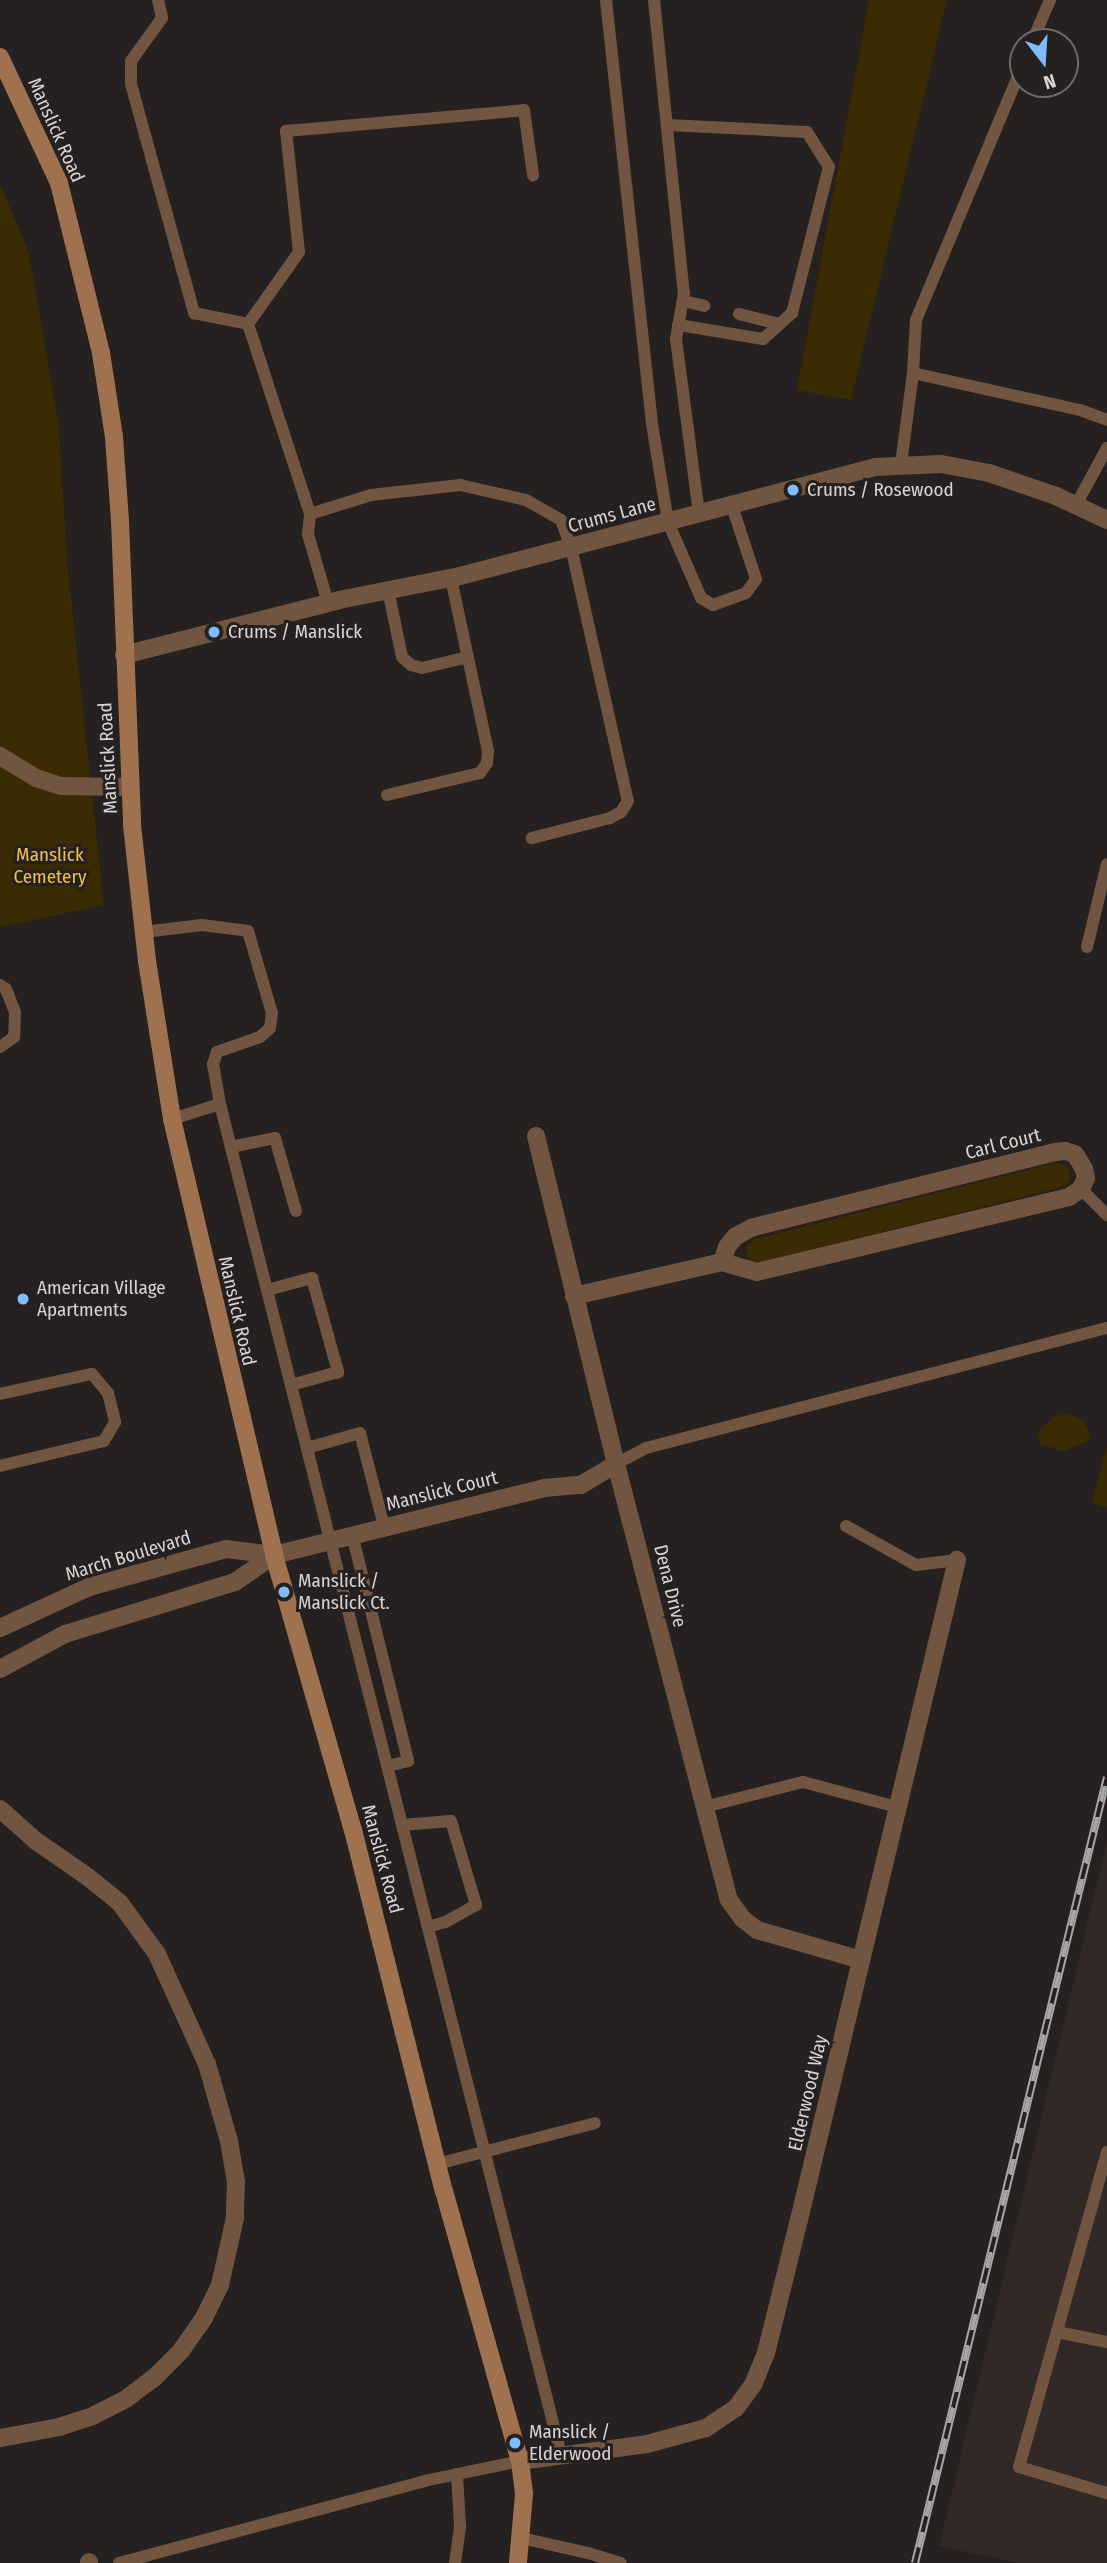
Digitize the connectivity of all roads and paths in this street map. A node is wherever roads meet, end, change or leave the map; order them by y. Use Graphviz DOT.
graph roads {
  1 [pos="158,0"];
  2 [pos="606,0"];
  3 [pos="654,0"];
  4 [pos="1049,0"];
  5 [pos="1038,28"];
  6 [pos="0,57"];
  7 [pos="1009,97"];
  8 [pos="668,125"];
  9 [pos="533,175"];
  10 [pos="683,301"];
  11 [pos="704,306"];
  12 [pos="739,314"];
  13 [pos="248,324"];
  14 [pos="779,324"];
  15 [pos="678,325"];
  16 [pos="913,373"];
  17 [pos="1107,420"];
  18 [pos="1107,448"];
  19 [pos="901,464"];
  20 [pos="1076,505"];
  21 [pos="732,506"];
  22 [pos="310,514"];
  23 [pos="699,514"];
  24 [pos="1107,520"];
  25 [pos="668,522"];
  26 [pos="571,547"];
  27 [pos="451,578"];
  28 [pos="388,590"];
  29 [pos="328,603"];
  30 [pos="124,654"];
  31 [pos="468,657"];
  32 [pos="0,756"];
  33 [pos="130,787"];
  34 [pos="387,795"];
  35 [pos="532,838"];
  36 [pos="1107,864"];
  37 [pos="144,932"];
  38 [pos="1087,947"];
  39 [pos="0,985"];
  40 [pos="0,1047"];
  41 [pos="220,1104"];
  42 [pos="172,1119"];
  43 [pos="536,1136"];
  44 [pos="230,1147"];
  45 [pos="1081,1189"];
  46 [pos="296,1211"];
  47 [pos="1107,1215"];
  48 [pos="722,1262"];
  49 [pos="267,1290"];
  50 [pos="574,1296"];
  51 [pos="1107,1328"];
  52 [pos="291,1385"];
  53 [pos="0,1394"];
  54 [pos="307,1448"];
  55 [pos="616,1464"];
  56 [pos="0,1466"];
  57 [pos="846,1526"];
  58 [pos="384,1527"];
  59 [pos="352,1534"];
  60 [pos="330,1540"];
  61 [pos="274,1555"];
  62 [pos="957,1560"];
  63 [pos="0,1628"];
  64 [pos="0,1669"];
  65 [pos="388,1766"];
  66 [pos="704,1807"];
  67 [pos="897,1807"];
  68 [pos="0,1809"];
  69 [pos="402,1825"];
  70 [pos="428,1927"];
  71 [pos="861,1960"];
  72 [pos="595,2123"];
  73 [pos="484,2152"];
  74 [pos="1107,2152"];
  75 [pos="437,2164"];
  76 [pos="1057,2332"];
  77 [pos="1107,2342"];
  78 [pos="0,2438"];
  79 [pos="561,2455"];
  80 [pos="520,2461"];
  81 [pos="457,2474"];
  82 [pos="1107,2493"];
  83 [pos="521,2538"];
  84 [pos="119,2563"];
  85 [pos="455,2563"];
  86 [pos="518,2563"];
  87 [pos="620,2563"];
  1 -- 13 [label="lane"];
  2 -- 25 [label="lane"];
  3 -- 8 [label="lane"];
  4 -- 5 [label="lane"];
  6 -- 30 [label="main road, Manslick Road"];
  7 -- 16 [label="lane"];
  8 -- 10 [label="lane"];
  8 -- 14 [label="lane"];
  9 -- 13 [label="lane"];
  10 -- 11 [label="lane"];
  10 -- 15 [label="lane"];
  12 -- 14 [label="lane"];
  13 -- 22 [label="lane"];
  14 -- 15 [label="lane"];
  15 -- 23 [label="lane"];
  16 -- 17 [label="lane"];
  16 -- 19 [label="lane"];
  18 -- 20 [label="lane"];
  19 -- 20 [label="street, Crums Lane"];
  19 -- 21 [label="street, Crums Lane"];
  20 -- 24 [label="street, Crums Lane"];
  21 -- 23 [label="street, Crums Lane"];
  21 -- 25 [label="lane"];
  22 -- 26 [label="lane"];
  22 -- 29 [label="lane"];
  23 -- 25 [label="street, Crums Lane"];
  25 -- 26 [label="street, Crums Lane"];
  26 -- 27 [label="street, Crums Lane"];
  26 -- 35 [label="lane"];
  27 -- 28 [label="street, Crums Lane"];
  27 -- 31 [label="lane"];
  28 -- 29 [label="street, Crums Lane"];
  28 -- 31 [label="lane"];
  29 -- 30 [label="street, Crums Lane"];
  30 -- 33 [label="main road, Manslick Road"];
  31 -- 34 [label="lane"];
  32 -- 33 [label="street"];
  33 -- 37 [label="main road, Manslick Road"];
  36 -- 38 [label="lane"];
  37 -- 41 [label="lane"];
  37 -- 42 [label="main road, Manslick Road"];
  39 -- 40 [label="lane"];
  41 -- 42 [label="lane"];
  41 -- 44 [label="lane"];
  42 -- 61 [label="main road, Manslick Road"];
  43 -- 50 [label="street, Dena Drive"];
  44 -- 46 [label="lane"];
  44 -- 49 [label="lane"];
  45 -- 47 [label="lane"];
  45 -- 48 [label="street"];
  45 -- 48 [label="street, Carl Court"];
  48 -- 50 [label="street"];
  49 -- 52 [label="lane"];
  49 -- 52 [label="lane"];
  50 -- 55 [label="street, Dena Drive"];
  51 -- 55 [label="lane"];
  52 -- 54 [label="lane"];
  53 -- 56 [label="lane"];
  54 -- 58 [label="lane"];
  54 -- 60 [label="lane"];
  55 -- 58 [label="street, Manslick Court"];
  55 -- 66 [label="street, Dena Drive"];
  57 -- 62 [label="lane"];
  58 -- 59 [label="street, Manslick Court"];
  59 -- 60 [label="street, Manslick Court"];
  59 -- 65 [label="lane"];
  60 -- 61 [label="street, Manslick Court"];
  60 -- 65 [label="lane"];
  61 -- 63 [label="street, March Boulevard"];
  61 -- 64 [label="street"];
  61 -- 75 [label="main road, Manslick Road"];
  62 -- 67 [label="street, Elderwood Way"];
  65 -- 69 [label="lane"];
  66 -- 67 [label="lane"];
  66 -- 71 [label="street, Dena Drive"];
  67 -- 71 [label="street, Elderwood Way"];
  68 -- 78 [label="street"];
  69 -- 70 [label="lane"];
  69 -- 70 [label="lane"];
  70 -- 73 [label="lane"];
  71 -- 79 [label="street, Elderwood Way"];
  72 -- 73 [label="lane"];
  73 -- 75 [label="lane"];
  73 -- 79 [label="lane"];
  74 -- 76 [label="lane"];
  75 -- 80 [label="main road, Manslick Road"];
  76 -- 77 [label="lane"];
  76 -- 82 [label="lane"];
  79 -- 80 [label="street, Elderwood Way"];
  80 -- 81 [label="lane"];
  80 -- 83 [label="main road, Manslick Road"];
  81 -- 84 [label="lane"];
  81 -- 85 [label="lane"];
  83 -- 86 [label="main road, Manslick Road"];
  83 -- 87 [label="lane"];
}
